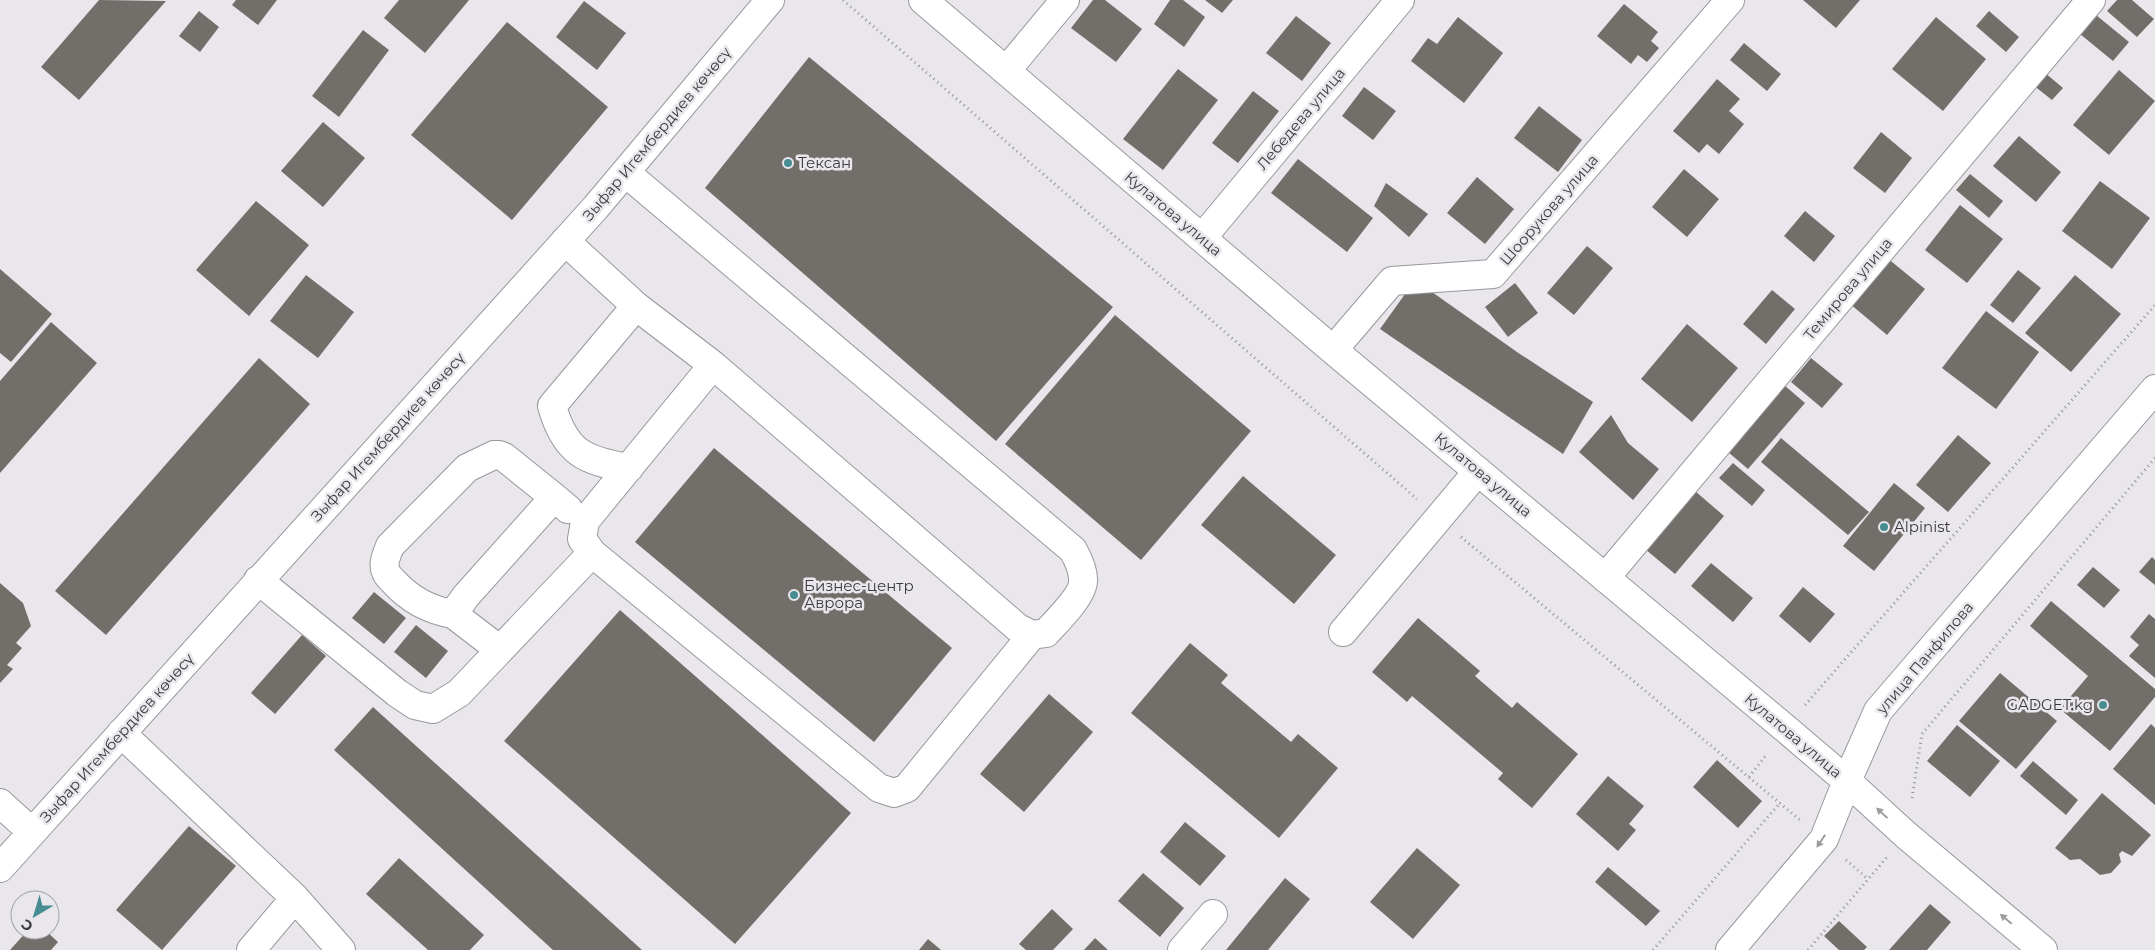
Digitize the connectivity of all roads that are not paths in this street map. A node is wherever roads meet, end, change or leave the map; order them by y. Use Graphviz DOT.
graph roads {
  1 [pos="770,0"];
  2 [pos="923,0"];
  3 [pos="1065,0"];
  4 [pos="1400,0"];
  5 [pos="1730,0"];
  6 [pos="2091,0"];
  7 [pos="1006,71"];
  8 [pos="626,174"];
  9 [pos="1202,238"];
  10 [pos="565,241"];
  11 [pos="636,306"];
  12 [pos="1333,350"];
  13 [pos="714,365"];
  14 [pos="2155,389"];
  15 [pos="629,468"];
  16 [pos="1478,471"];
  17 [pos="555,498"];
  18 [pos="585,521"];
  19 [pos="592,554"];
  20 [pos="1605,578"];
  21 [pos="258,580"];
  22 [pos="453,614"];
  23 [pos="1343,632"];
  24 [pos="1032,635"];
  25 [pos="500,650"];
  26 [pos="121,733"];
  27 [pos="1847,780"];
  28 [pos="0,803"];
  29 [pos="32,832"];
  30 [pos="0,868"];
  31 [pos="295,898"];
  32 [pos="1213,914"];
  33 [pos="251,950"];
  34 [pos="340,950"];
  35 [pos="1182,950"];
  36 [pos="1730,950"];
  37 [pos="2044,950"];
  1 -- 8 [label="street, Зыфар Игембердиев көчөсү"];
  2 -- 7 [label="street, Кулатова улица"];
  3 -- 7 [label="street"];
  4 -- 9 [label="street, Лебедева улица"];
  5 -- 12 [label="street, Шоорукова улица"];
  6 -- 20 [label="street, Темирова улица"];
  7 -- 9 [label="street, Кулатова улица"];
  8 -- 10 [label="street, Зыфар Игембердиев көчөсү"];
  8 -- 24 [label="street"];
  9 -- 12 [label="street, Кулатова улица"];
  10 -- 11 [label="street"];
  10 -- 21 [label="street, Зыфар Игембердиев көчөсү"];
  11 -- 13 [label="street"];
  11 -- 15 [label="street"];
  12 -- 16 [label="street, Кулатова улица"];
  13 -- 15 [label="street"];
  13 -- 24 [label="street"];
  14 -- 27 [label="street, улица Панфилова"];
  15 -- 18 [label="street"];
  16 -- 20 [label="street, Кулатова улица"];
  16 -- 23 [label="street"];
  17 -- 18 [label="street"];
  17 -- 22 [label="street"];
  17 -- 22 [label="street"];
  18 -- 19 [label="street"];
  19 -- 24 [label="street"];
  19 -- 25 [label="street"];
  20 -- 27 [label="street, Кулатова улица"];
  21 -- 25 [label="street"];
  21 -- 26 [label="street, Зыфар Игембердиев көчөсү"];
  22 -- 25 [label="street"];
  26 -- 29 [label="street, Зыфар Игембердиев көчөсү"];
  26 -- 31 [label="street"];
  27 -- 36 [label="street, улица Панфилова, one-way"];
  37 -- 27 [label="street, Кулатова улица, one-way"];
  28 -- 29 [label="street"];
  29 -- 30 [label="street, Зыфар Игембердиев көчөсү"];
  31 -- 33 [label="street"];
  31 -- 34 [label="street"];
  32 -- 35 [label="street"];
}
